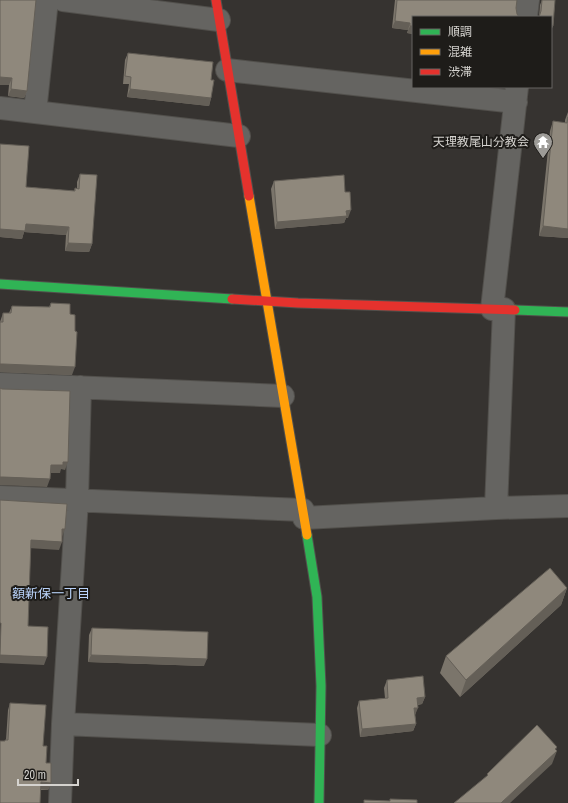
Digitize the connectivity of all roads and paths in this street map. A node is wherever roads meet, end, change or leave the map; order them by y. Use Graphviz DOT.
graph roads {
  1 [pos="47,0"];
  2 [pos="63,0"];
  3 [pos="528,0"];
  4 [pos="218,10"];
  5 [pos="526,16"];
  6 [pos="227,70"];
  7 [pos="412,86"];
  8 [pos="435,88"];
  9 [pos="516,95"];
  10 [pos="0,108"];
  11 [pos="35,112"];
  12 [pos="239,136"];
  13 [pos="0,284"];
  14 [pos="266,302"];
  15 [pos="498,309"];
  16 [pos="568,312"];
  17 [pos="0,384"];
  18 [pos="80,387"];
  19 [pos="283,396"];
  20 [pos="0,497"];
  21 [pos="77,500"];
  22 [pos="568,506"];
  23 [pos="496,508"];
  24 [pos="303,514"];
  25 [pos="63,724"];
  26 [pos="320,735"];
  27 [pos="60,803"];
  28 [pos="319,803"];
  1 -- 11 [label="street"];
  2 -- 4 [label="street"];
  3 -- 5 [label="street"];
  4 -- 6 [label="street"];
  6 -- 7 [label="street"];
  6 -- 12 [label="street"];
  8 -- 9 [label="street"];
  9 -- 15 [label="street"];
  10 -- 11 [label="street"];
  11 -- 12 [label="street"];
  12 -- 14 [label="street"];
  13 -- 14 [label="street"];
  14 -- 15 [label="street"];
  14 -- 19 [label="street"];
  15 -- 16 [label="street"];
  15 -- 23 [label="street"];
  17 -- 18 [label="street"];
  18 -- 19 [label="street"];
  18 -- 21 [label="street"];
  19 -- 24 [label="street"];
  20 -- 21 [label="street"];
  21 -- 24 [label="street"];
  21 -- 25 [label="street"];
  22 -- 23 [label="street"];
  23 -- 24 [label="street"];
  24 -- 26 [label="street"];
  25 -- 26 [label="street"];
  25 -- 27 [label="street"];
  26 -- 28 [label="street"];
}
